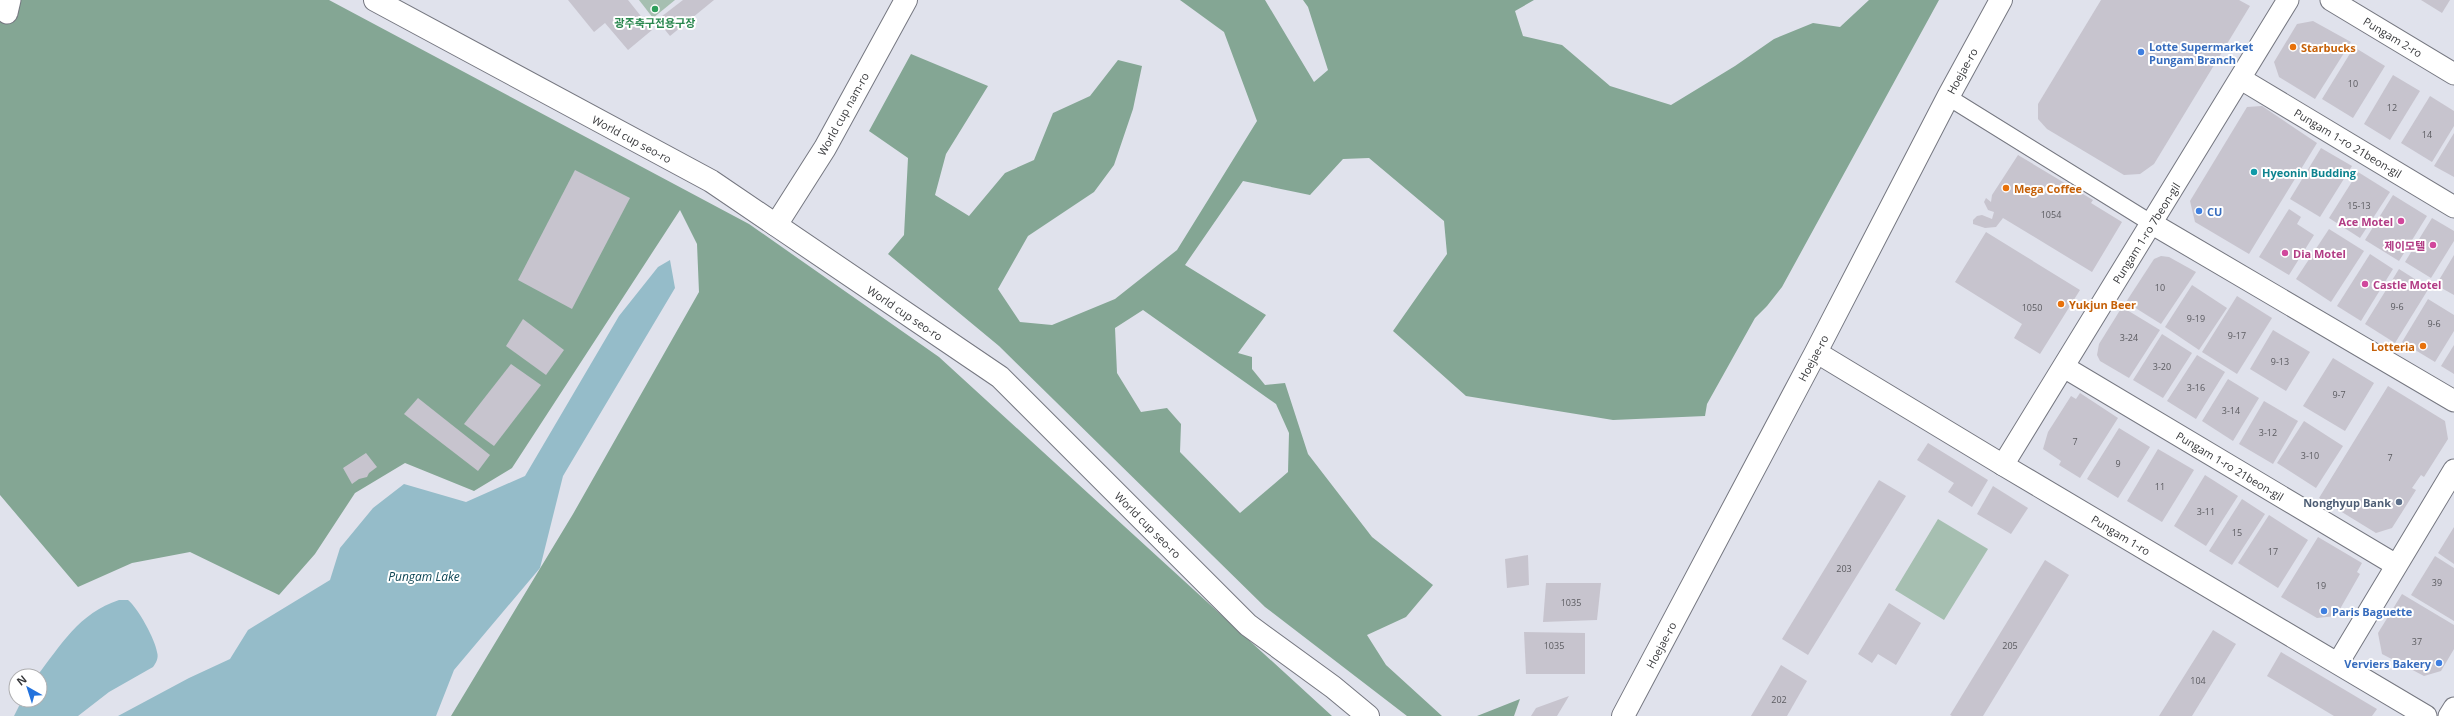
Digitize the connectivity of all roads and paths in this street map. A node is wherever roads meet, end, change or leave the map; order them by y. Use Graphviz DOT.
graph roads {
  1 [pos="375,0"];
  2 [pos="906,0"];
  3 [pos="2001,0"];
  4 [pos="2288,0"];
  5 [pos="2331,0"];
  6 [pos="2454,74"];
  7 [pos="2241,79"];
  8 [pos="1948,97"];
  9 [pos="2454,207"];
  10 [pos="2151,223"];
  11 [pos="776,225"];
  12 [pos="1816,352"];
  13 [pos="2064,366"];
  14 [pos="2454,401"];
  15 [pos="2003,465"];
  16 [pos="2454,470"];
  17 [pos="2396,565"];
  18 [pos="2338,663"];
  19 [pos="2454,708"];
  20 [pos="1368,716"];
  21 [pos="1623,716"];
  22 [pos="2426,716"];
  23 [pos="2449,716"];
  1 -- 11 [label="street, World cup seo-ro"];
  2 -- 11 [label="street, World cup nam-ro"];
  3 -- 8 [label="street, Hoejae-ro"];
  4 -- 7 [label="street, Pungam 1-ro 7beon-gil"];
  5 -- 6 [label="street, Pungam 2-ro"];
  7 -- 9 [label="street, Pungam 1-ro 21beon-gil"];
  7 -- 10 [label="street, Pungam 1-ro 7beon-gil"];
  8 -- 10 [label="street"];
  8 -- 12 [label="street, Hoejae-ro"];
  10 -- 13 [label="street, Pungam 1-ro 7beon-gil"];
  10 -- 14 [label="street"];
  11 -- 20 [label="street, World cup seo-ro"];
  12 -- 15 [label="street, Pungam 1-ro"];
  12 -- 21 [label="street, Hoejae-ro"];
  13 -- 15 [label="street, Pungam 1-ro 7beon-gil"];
  13 -- 17 [label="street, Pungam 1-ro 21beon-gil"];
  15 -- 18 [label="street, Pungam 1-ro"];
  16 -- 17 [label="street"];
  17 -- 18 [label="street"];
  18 -- 22 [label="street, Pungam 1-ro"];
  19 -- 23 [label="street"];
}
